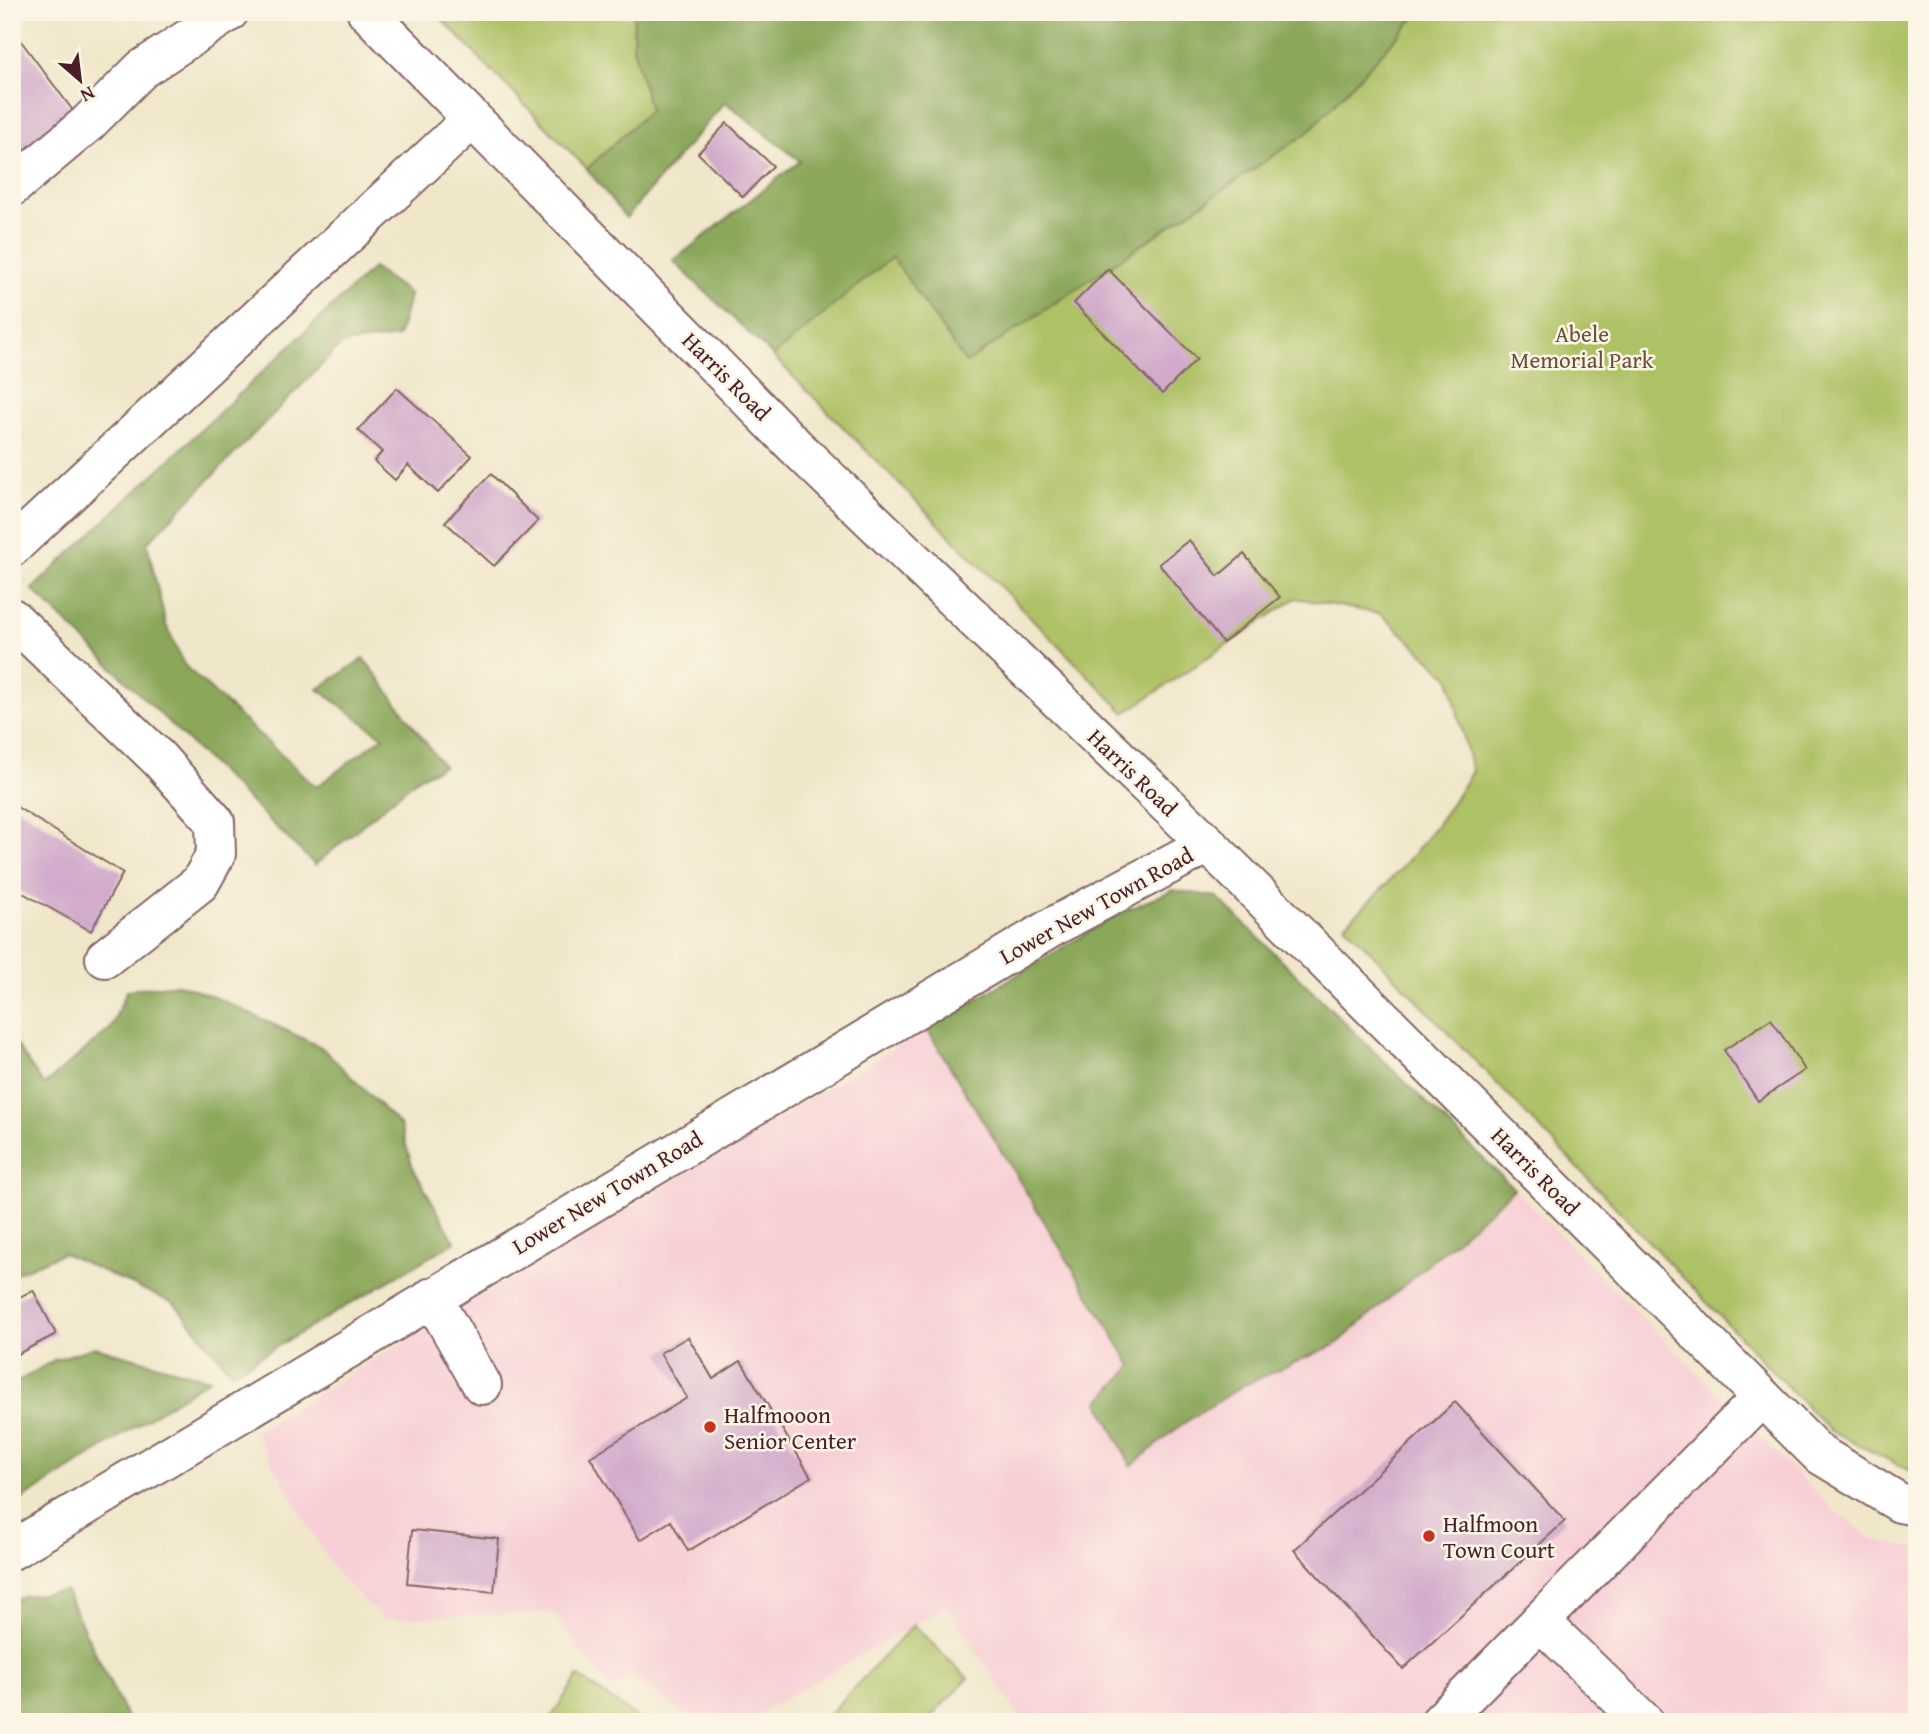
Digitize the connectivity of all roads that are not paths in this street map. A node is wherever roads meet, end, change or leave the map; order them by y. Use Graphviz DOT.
graph roads {
  1 [pos="229,12"];
  2 [pos="367,12"];
  3 [pos="472,119"];
  4 [pos="12,187"];
  5 [pos="18,535"];
  6 [pos="12,618"];
  7 [pos="1208,844"];
  8 [pos="105,958"];
  9 [pos="432,1297"];
  10 [pos="482,1385"];
  11 [pos="1762,1397"];
  12 [pos="1917,1506"];
  13 [pos="12,1550"];
  14 [pos="1540,1621"];
  15 [pos="1440,1722"];
  16 [pos="1644,1722"];
  1 -- 4 [label="street"];
  2 -- 3 [label="street, Harris Road"];
  3 -- 5 [label="street"];
  3 -- 7 [label="street, Harris Road"];
  6 -- 8 [label="street"];
  7 -- 9 [label="street, Lower New Town Road"];
  7 -- 11 [label="street, Harris Road"];
  9 -- 10 [label="street"];
  9 -- 13 [label="street, Lower New Town Road"];
  11 -- 12 [label="street, Harris Road"];
  11 -- 14 [label="street"];
  14 -- 15 [label="street"];
  14 -- 16 [label="street"];
}
